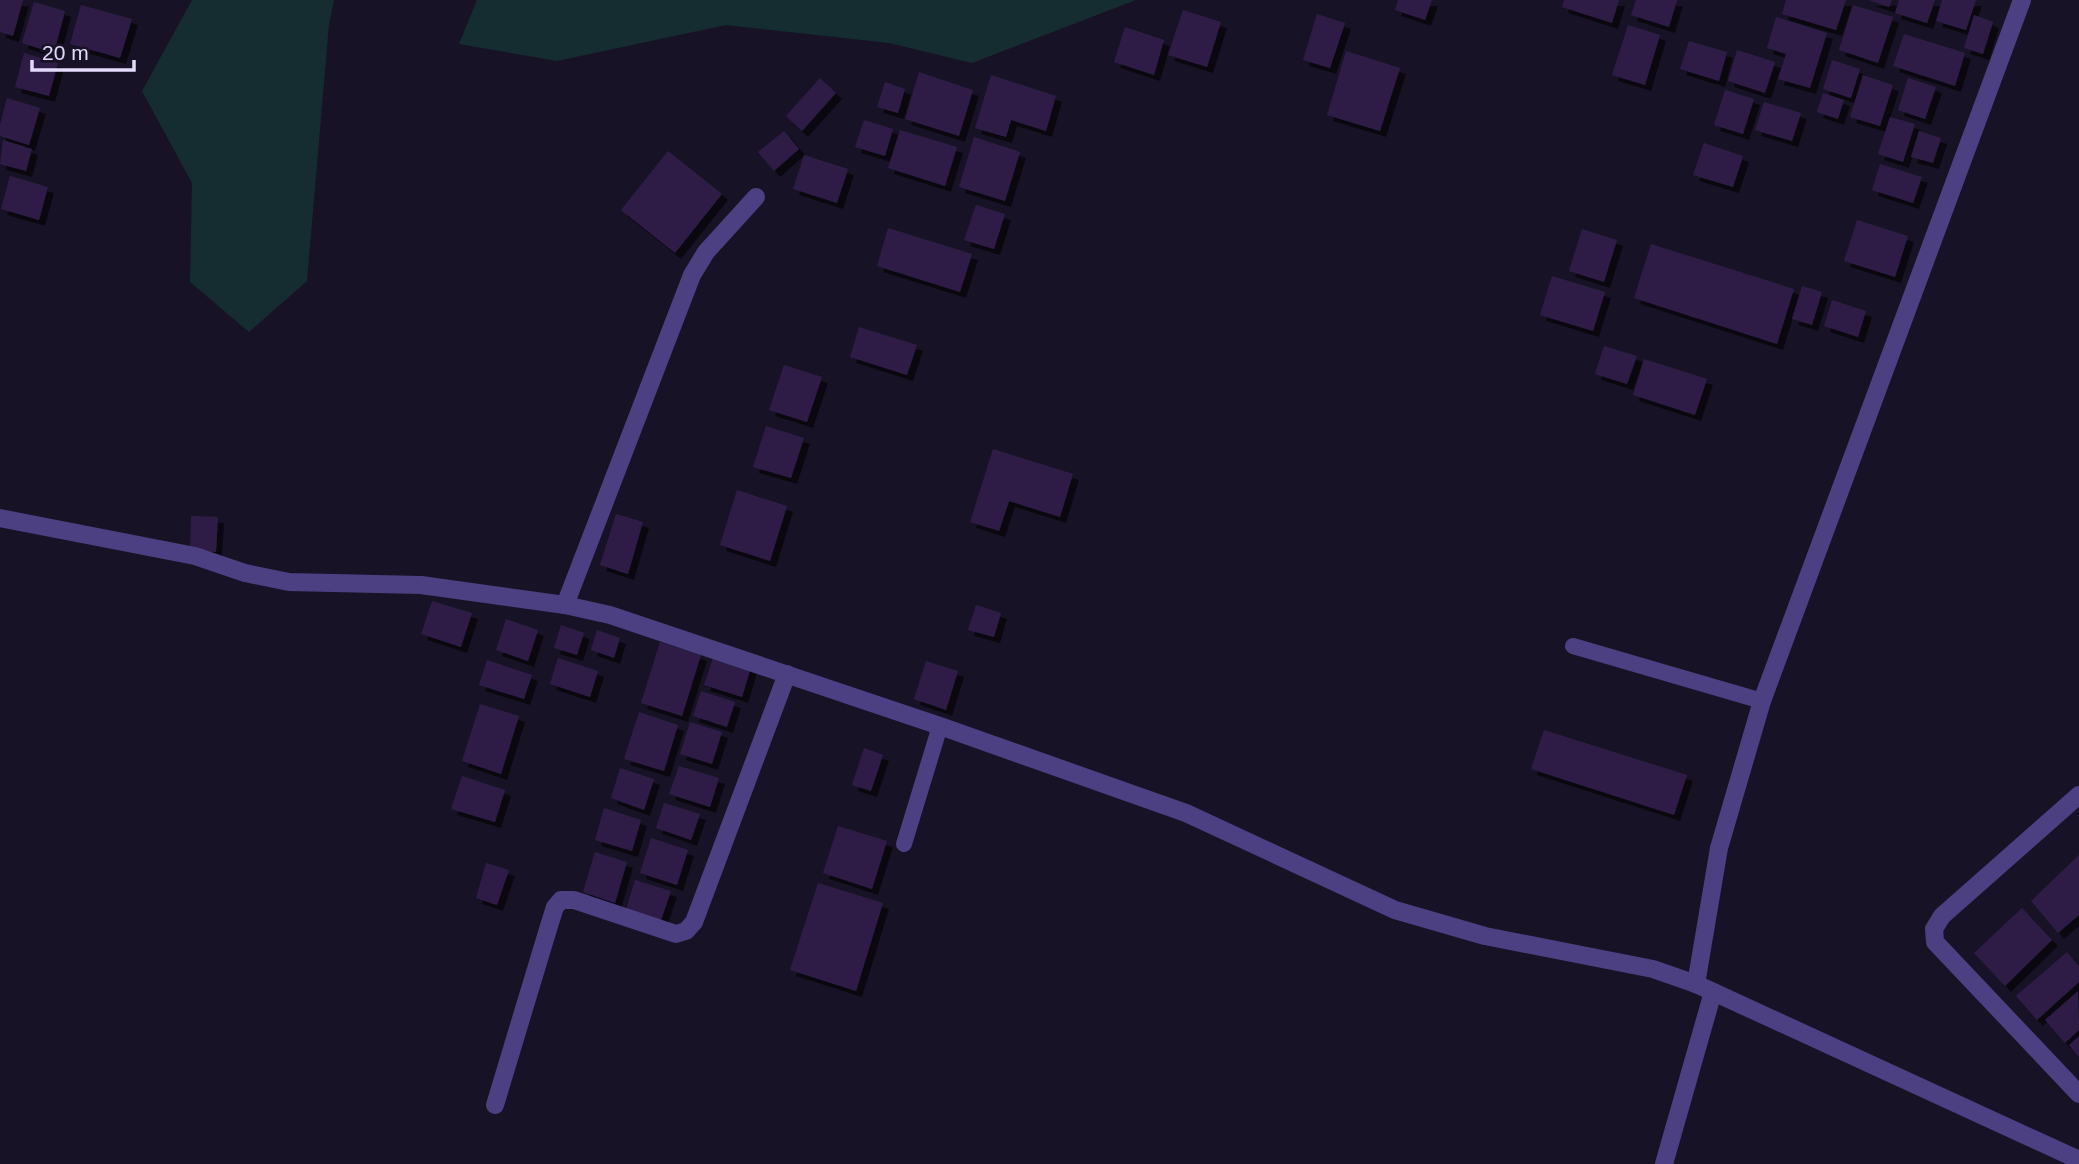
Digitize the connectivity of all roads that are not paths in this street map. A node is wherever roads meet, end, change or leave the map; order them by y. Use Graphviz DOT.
graph roads {
  1 [pos="2022,0"];
  2 [pos="756,197"];
  3 [pos="0,518"];
  4 [pos="565,605"];
  5 [pos="1573,646"];
  6 [pos="787,674"];
  7 [pos="1762,701"];
  8 [pos="940,726"];
  9 [pos="2079,795"];
  10 [pos="904,844"];
  11 [pos="1704,988"];
  12 [pos="2079,1094"];
  13 [pos="495,1105"];
  14 [pos="2070,1160"];
  15 [pos="1664,1164"];
  1 -- 7 [label="street"];
  2 -- 4 [label="street"];
  3 -- 4 [label="street"];
  4 -- 6 [label="street"];
  5 -- 7 [label="lane"];
  6 -- 8 [label="street"];
  6 -- 13 [label="street"];
  7 -- 11 [label="street"];
  8 -- 10 [label="lane"];
  8 -- 11 [label="street"];
  9 -- 12 [label="street"];
  11 -- 14 [label="street"];
  11 -- 15 [label="street"];
}
